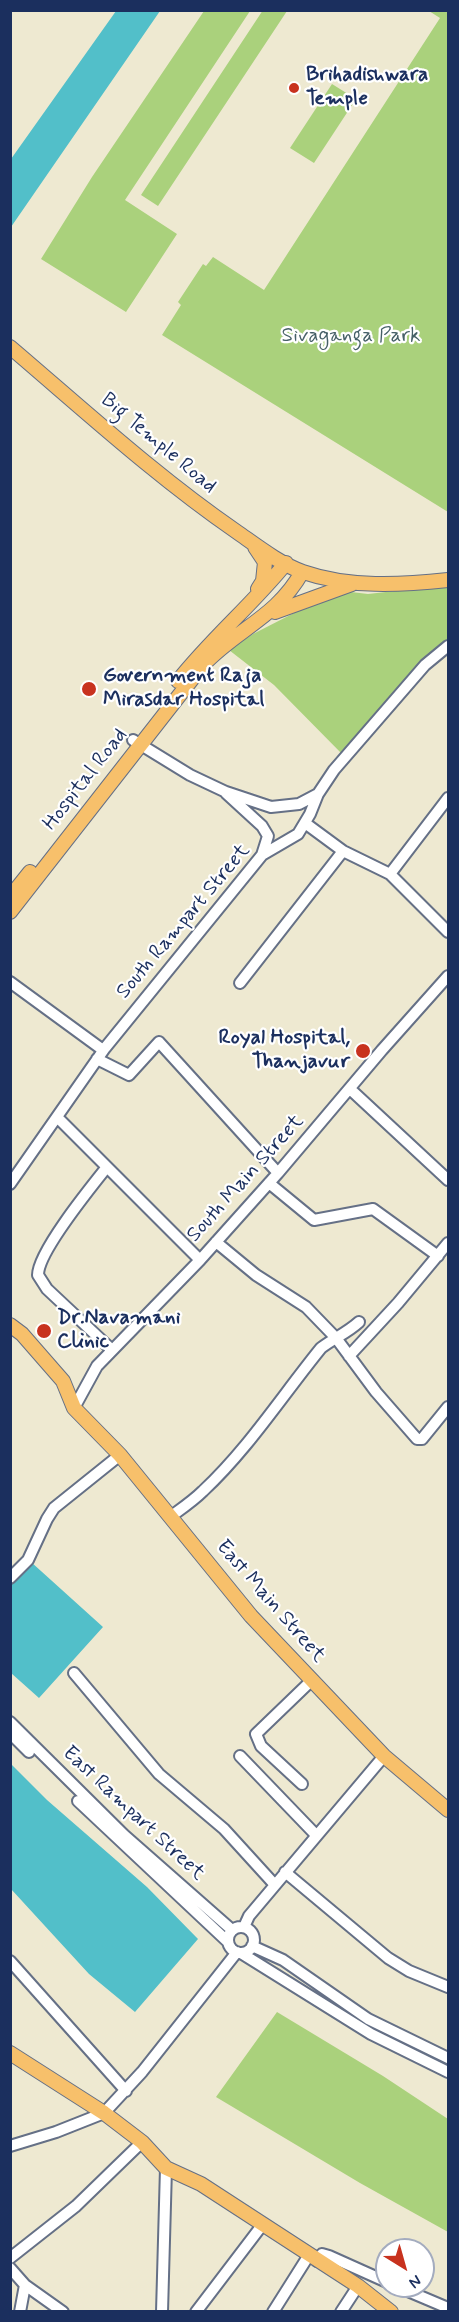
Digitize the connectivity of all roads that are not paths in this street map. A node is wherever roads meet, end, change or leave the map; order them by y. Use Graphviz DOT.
graph roads {
  1 [pos="10,347"];
  2 [pos="246,538"];
  3 [pos="286,563"];
  4 [pos="302,572"];
  5 [pos="448,580"];
  6 [pos="357,582"];
  7 [pos="250,604"];
  8 [pos="266,616"];
  9 [pos="448,646"];
  10 [pos="137,742"];
  11 [pos="226,792"];
  12 [pos="318,794"];
  13 [pos="448,798"];
  14 [pos="305,823"];
  15 [pos="343,851"];
  16 [pos="262,855"];
  17 [pos="390,874"];
  18 [pos="10,897"];
  19 [pos="10,912"];
  20 [pos="448,932"];
  21 [pos="448,976"];
  22 [pos="10,982"];
  23 [pos="240,983"];
  24 [pos="100,1055"];
  25 [pos="350,1089"];
  26 [pos="57,1117"];
  27 [pos="107,1167"];
  28 [pos="278,1173"];
  29 [pos="448,1180"];
  30 [pos="10,1184"];
  31 [pos="269,1184"];
  32 [pos="216,1242"];
  33 [pos="448,1243"];
  34 [pos="438,1256"];
  35 [pos="200,1260"];
  36 [pos="359,1322"];
  37 [pos="10,1325"];
  38 [pos="336,1338"];
  39 [pos="112,1350"];
  40 [pos="349,1356"];
  41 [pos="448,1407"];
  42 [pos="74,1408"];
  43 [pos="120,1455"];
  44 [pos="170,1517"];
  45 [pos="10,1578"];
  46 [pos="74,1673"];
  47 [pos="311,1681"];
  48 [pos="10,1722"];
  49 [pos="10,1733"];
  50 [pos="240,1756"];
  51 [pos="384,1756"];
  52 [pos="302,1785"];
  53 [pos="448,1810"];
  54 [pos="316,1835"];
  55 [pos="285,1872"];
  56 [pos="275,1885"];
  57 [pos="244,1927"];
  58 [pos="232,1930"];
  59 [pos="228,1942"];
  60 [pos="252,1946"];
  61 [pos="239,1952"];
  62 [pos="10,1961"];
  63 [pos="448,1987"];
  64 [pos="10,2053"];
  65 [pos="448,2058"];
  66 [pos="448,2072"];
  67 [pos="126,2091"];
  68 [pos="104,2113"];
  69 [pos="142,2142"];
  70 [pos="10,2146"];
  71 [pos="166,2168"];
  72 [pos="263,2224"];
  73 [pos="10,2258"];
  74 [pos="313,2258"];
  75 [pos="10,2268"];
  76 [pos="375,2277"];
  77 [pos="25,2285"];
  78 [pos="358,2286"];
  79 [pos="424,2298"];
  80 [pos="448,2308"];
  81 [pos="20,2312"];
  82 [pos="63,2312"];
  83 [pos="162,2312"];
  84 [pos="196,2312"];
  85 [pos="273,2312"];
  86 [pos="341,2312"];
  87 [pos="391,2312"];
  1 -- 2 [label="main road, Big Temple Road"];
  2 -- 3 [label="main road, Big Temple Road"];
  2 -- 7 [label="main road"];
  3 -- 4 [label="main road, Big Temple Road"];
  3 -- 7 [label="main road"];
  4 -- 6 [label="main road, Big Temple Road"];
  4 -- 8 [label="main road"];
  5 -- 6 [label="main road, Big Temple Road"];
  6 -- 8 [label="main road"];
  7 -- 10 [label="main road, Hospital Road"];
  8 -- 10 [label="main road, Hospital Road"];
  9 -- 12 [label="street, South Rampart Street"];
  10 -- 11 [label="street"];
  10 -- 18 [label="main road, Hospital Road"];
  10 -- 19 [label="main road, Hospital Road"];
  11 -- 12 [label="street"];
  11 -- 16 [label="street"];
  12 -- 14 [label="street, South Rampart Street"];
  13 -- 17 [label="street"];
  14 -- 15 [label="street"];
  14 -- 16 [label="street, South Rampart Street"];
  15 -- 17 [label="street"];
  15 -- 23 [label="street"];
  16 -- 24 [label="street, South Rampart Street"];
  17 -- 20 [label="street"];
  21 -- 25 [label="street, South Main Street"];
  22 -- 24 [label="street"];
  24 -- 26 [label="street, South Rampart Street"];
  24 -- 28 [label="street"];
  25 -- 28 [label="street, South Main Street"];
  25 -- 29 [label="street"];
  26 -- 27 [label="street"];
  26 -- 30 [label="street, South Rampart Street"];
  27 -- 35 [label="street"];
  27 -- 39 [label="street"];
  28 -- 31 [label="street, South Main Street"];
  31 -- 32 [label="street, South Main Street"];
  31 -- 34 [label="street"];
  32 -- 35 [label="street, South Main Street"];
  32 -- 38 [label="street"];
  33 -- 34 [label="street"];
  34 -- 40 [label="street"];
  35 -- 39 [label="street, South Main Street"];
  36 -- 38 [label="street"];
  37 -- 42 [label="main road"];
  38 -- 40 [label="street"];
  38 -- 44 [label="street"];
  39 -- 42 [label="street, South Main Street"];
  40 -- 41 [label="street"];
  42 -- 43 [label="main road, East Main Street"];
  43 -- 44 [label="main road, East Main Street"];
  43 -- 45 [label="street"];
  44 -- 47 [label="main road, East Main Street"];
  46 -- 56 [label="street"];
  47 -- 51 [label="main road, East Main Street"];
  47 -- 52 [label="street"];
  48 -- 58 [label="street, East Rampart Street"];
  49 -- 59 [label="street"];
  50 -- 54 [label="street"];
  51 -- 53 [label="main road, East Main Street"];
  51 -- 54 [label="street"];
  54 -- 55 [label="street"];
  55 -- 56 [label="street"];
  55 -- 63 [label="street"];
  56 -- 57 [label="street"];
  57 -- 58 [label="street"];
  57 -- 60 [label="street"];
  58 -- 59 [label="street"];
  59 -- 61 [label="street"];
  60 -- 61 [label="street"];
  60 -- 65 [label="street"];
  61 -- 66 [label="street"];
  61 -- 67 [label="street"];
  62 -- 67 [label="street"];
  64 -- 68 [label="main road"];
  67 -- 68 [label="street"];
  68 -- 69 [label="main road"];
  68 -- 70 [label="street"];
  69 -- 71 [label="main road"];
  69 -- 73 [label="street"];
  71 -- 72 [label="main road"];
  71 -- 83 [label="street"];
  72 -- 74 [label="main road"];
  72 -- 84 [label="street"];
  74 -- 76 [label="street"];
  74 -- 78 [label="main road"];
  74 -- 85 [label="street"];
  75 -- 77 [label="street"];
  77 -- 81 [label="street"];
  77 -- 82 [label="street"];
  78 -- 86 [label="street"];
  78 -- 87 [label="main road"];
  79 -- 80 [label="street"];
}
